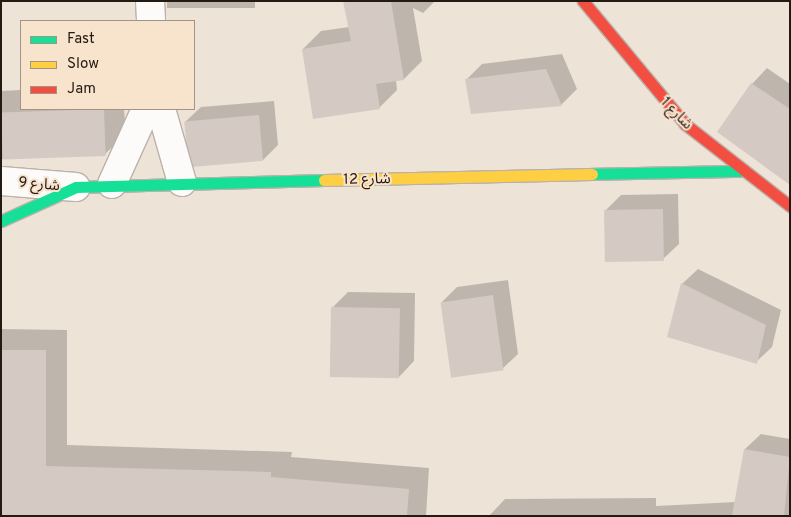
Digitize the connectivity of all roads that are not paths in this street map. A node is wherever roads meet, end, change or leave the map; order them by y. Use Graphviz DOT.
graph roads {
  1 [pos="150,1"];
  2 [pos="582,1"];
  3 [pos="151,20"];
  4 [pos="146,110"];
  5 [pos="161,110"];
  6 [pos="740,171"];
  7 [pos="1,181"];
  8 [pos="182,182"];
  9 [pos="112,184"];
  10 [pos="41,186"];
  11 [pos="76,187"];
  12 [pos="1,198"];
  13 [pos="790,206"];
  14 [pos="1,221"];
  1 -- 3 [label="street"];
  2 -- 6 [label="street, شارع 1"];
  4 -- 9 [label="street"];
  5 -- 8 [label="street"];
  6 -- 8 [label="street, شارع 12"];
  6 -- 13 [label="street, شارع 1"];
  7 -- 10 [label="street, شارع 9"];
  8 -- 9 [label="street, شارع 12"];
  9 -- 11 [label="street, شارع 12"];
  10 -- 11 [label="street, شارع 9"];
  10 -- 12 [label="street"];
  11 -- 14 [label="street, شارع 12"];
}
